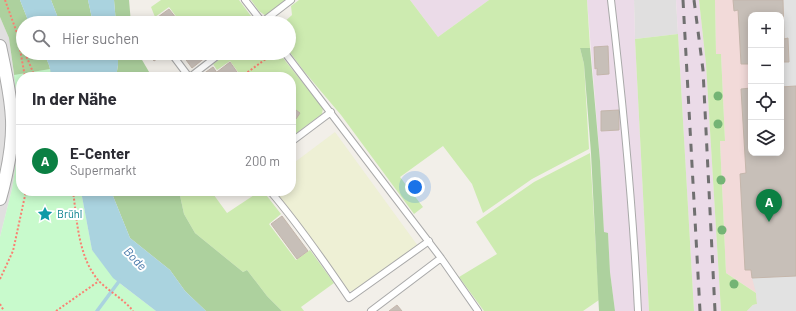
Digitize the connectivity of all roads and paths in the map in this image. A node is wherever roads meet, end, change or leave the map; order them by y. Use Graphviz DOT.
graph roads {
  1 [pos="5,0"];
  2 [pos="245,0"];
  3 [pos="292,0"];
  4 [pos="611,0"];
  5 [pos="257,16"];
  6 [pos="271,16"];
  7 [pos="16,31"];
  8 [pos="0,46"];
  9 [pos="22,60"];
  10 [pos="28,60"];
  11 [pos="176,60"];
  12 [pos="212,60"];
  13 [pos="264,60"];
  14 [pos="290,60"];
  15 [pos="24,72"];
  16 [pos="33,72"];
  17 [pos="185,72"];
  18 [pos="196,72"];
  19 [pos="248,72"];
  20 [pos="331,112"];
  21 [pos="296,138"];
  22 [pos="25,196"];
  23 [pos="74,196"];
  24 [pos="274,196"];
  25 [pos="0,199"];
  26 [pos="429,241"];
  27 [pos="441,258"];
  28 [pos="0,279"];
  29 [pos="99,280"];
  30 [pos="0,304"];
  31 [pos="4,311"];
  32 [pos="56,311"];
  33 [pos="133,311"];
  34 [pos="371,311"];
  35 [pos="478,311"];
  36 [pos="638,311"];
  1 -- 7 [label="path"];
  2 -- 5 [label="lane"];
  3 -- 6 [label="lane"];
  4 -- 36 [label="lane"];
  8 -- 25 [label="street"];
  9 -- 15 [label="path"];
  10 -- 16 [label="path"];
  11 -- 17 [label="lane"];
  12 -- 18 [label="lane"];
  13 -- 19 [label="path"];
  14 -- 20 [label="lane"];
  20 -- 21 [label="lane"];
  20 -- 26 [label="lane"];
  22 -- 28 [label="path"];
  23 -- 29 [label="path"];
  24 -- 26 [label="lane"];
  26 -- 27 [label="lane"];
  27 -- 34 [label="lane"];
  27 -- 35 [label="lane"];
  29 -- 32 [label="path"];
  29 -- 33 [label="path"];
  30 -- 31 [label="path"];
}
